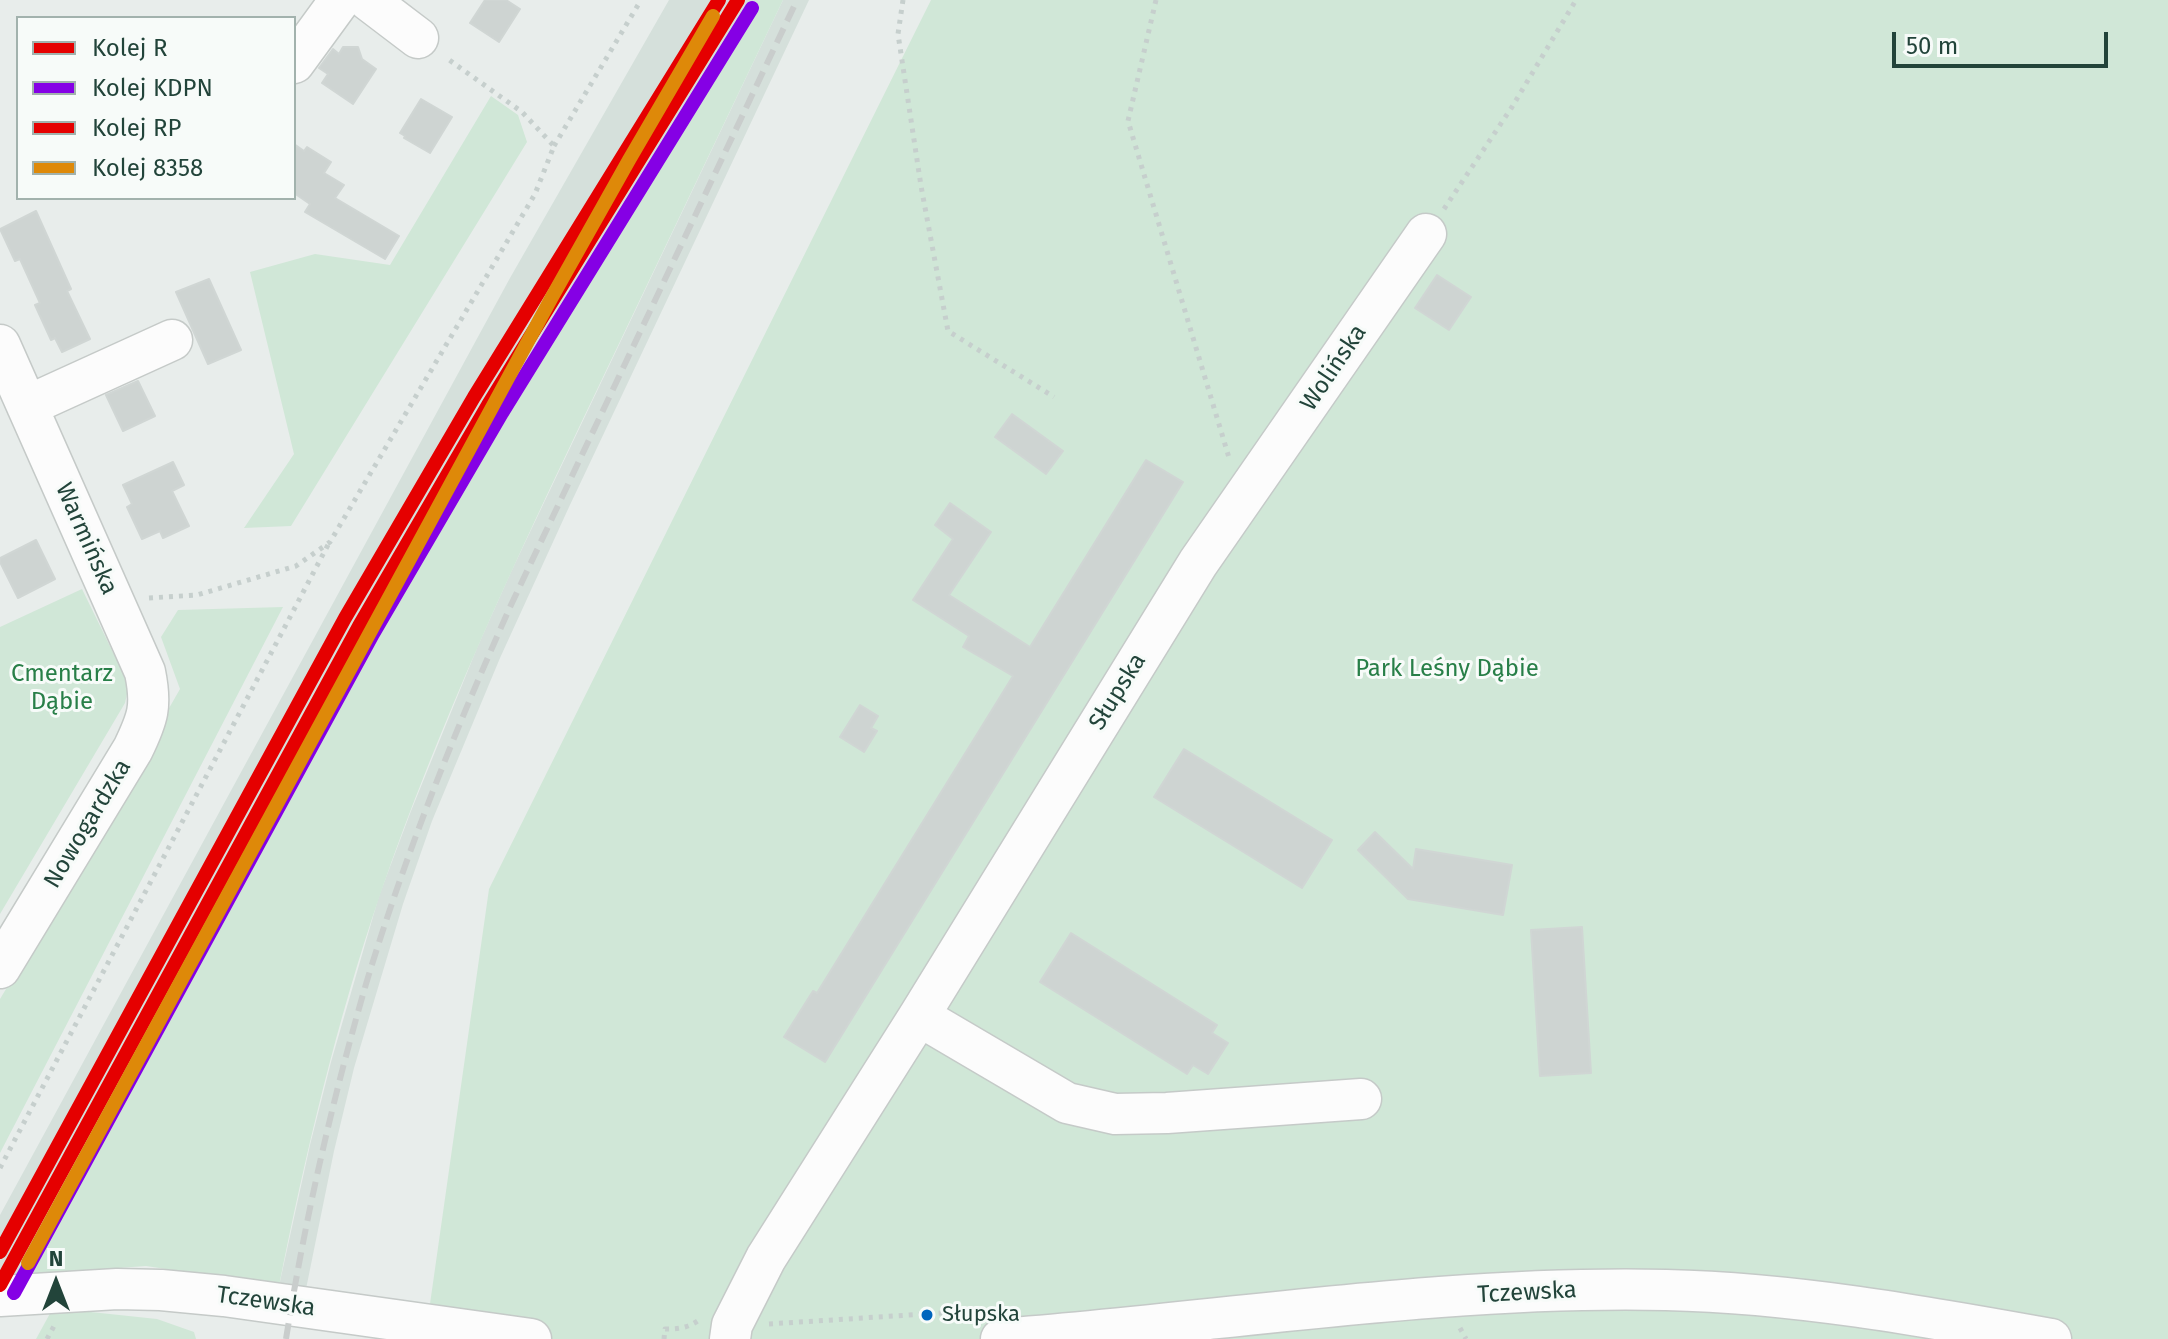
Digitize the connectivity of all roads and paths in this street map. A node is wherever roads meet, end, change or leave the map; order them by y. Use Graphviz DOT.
graph roads {
  1 [pos="340,0"];
  2 [pos="368,0"];
  3 [pos="641,0"];
  4 [pos="903,0"];
  5 [pos="1156,0"];
  6 [pos="1576,0"];
  7 [pos="418,38"];
  8 [pos="296,60"];
  9 [pos="554,146"];
  10 [pos="1433,224"];
  11 [pos="172,340"];
  12 [pos="0,345"];
  13 [pos="1054,397"];
  14 [pos="27,406"];
  15 [pos="1242,502"];
  16 [pos="330,542"];
  17 [pos="114,601"];
  18 [pos="145,672"];
  19 [pos="0,968"];
  20 [pos="919,1016"];
  21 [pos="1361,1099"];
  22 [pos="0,1168"];
  23 [pos="0,1296"];
  24 [pos="972,1311"];
  25 [pos="763,1313"];
  26 [pos="531,1339"];
  27 [pos="730,1339"];
  28 [pos="1001,1339"];
  29 [pos="2051,1339"];
  1 -- 8 [label="street"];
  2 -- 7 [label="street"];
  3 -- 9 [label="path"];
  4 -- 13 [label="path"];
  5 -- 15 [label="path"];
  6 -- 10 [label="path"];
  7 -- 9 [label="path"];
  9 -- 16 [label="path"];
  10 -- 15 [label="street, Wolińska"];
  11 -- 14 [label="street"];
  12 -- 14 [label="street, Warmińska"];
  14 -- 17 [label="street, Warmińska"];
  15 -- 20 [label="street, Słupska"];
  16 -- 17 [label="path"];
  16 -- 22 [label="path"];
  17 -- 18 [label="street, Warmińska"];
  18 -- 19 [label="street, Nowogardzka"];
  20 -- 21 [label="street"];
  20 -- 27 [label="street, Słupska"];
  23 -- 26 [label="street, Tczewska"];
  24 -- 25 [label="path"];
  28 -- 29 [label="street, Tczewska"];
}
